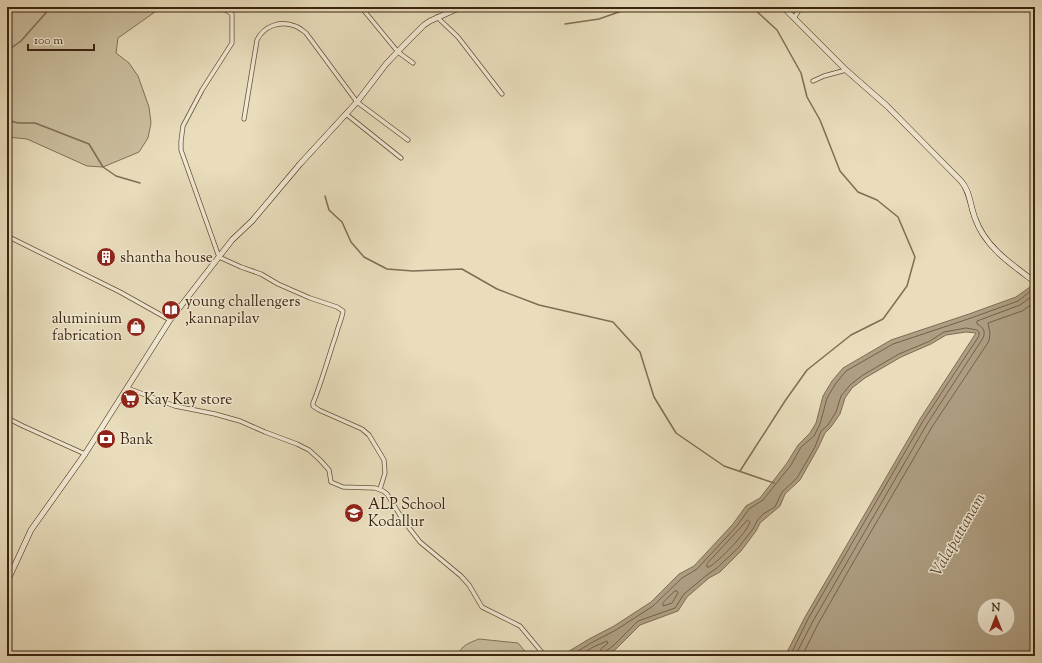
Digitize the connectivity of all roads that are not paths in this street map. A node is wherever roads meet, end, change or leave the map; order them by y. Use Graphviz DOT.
graph roads {
  1 [pos="221,7"];
  2 [pos="360,7"];
  3 [pos="461,7"];
  4 [pos="783,7"];
  5 [pos="802,7"];
  6 [pos="437,17"];
  7 [pos="794,18"];
  8 [pos="398,52"];
  9 [pos="413,63"];
  10 [pos="846,70"];
  11 [pos="813,82"];
  12 [pos="502,94"];
  13 [pos="357,102"];
  14 [pos="346,114"];
  15 [pos="244,119"];
  16 [pos="408,140"];
  17 [pos="400,158"];
  18 [pos="7,236"];
  19 [pos="219,257"];
  20 [pos="1035,282"];
  21 [pos="170,320"];
  22 [pos="127,388"];
  23 [pos="7,418"];
  24 [pos="85,454"];
  25 [pos="380,489"];
  26 [pos="7,582"];
  27 [pos="546,656"];
  1 -- 19 [label="street"];
  2 -- 8 [label="street"];
  3 -- 6 [label="main road"];
  4 -- 7 [label="main road"];
  5 -- 7 [label="street"];
  6 -- 8 [label="main road"];
  6 -- 12 [label="street"];
  7 -- 10 [label="main road"];
  8 -- 9 [label="street"];
  8 -- 13 [label="main road"];
  10 -- 11 [label="street"];
  10 -- 20 [label="main road"];
  13 -- 14 [label="main road"];
  13 -- 15 [label="street"];
  13 -- 16 [label="street"];
  14 -- 17 [label="street"];
  14 -- 19 [label="main road"];
  18 -- 21 [label="street"];
  19 -- 21 [label="main road"];
  19 -- 25 [label="street"];
  21 -- 22 [label="main road"];
  22 -- 24 [label="main road"];
  22 -- 25 [label="street"];
  23 -- 24 [label="street"];
  24 -- 26 [label="main road"];
  25 -- 27 [label="street"];
}
